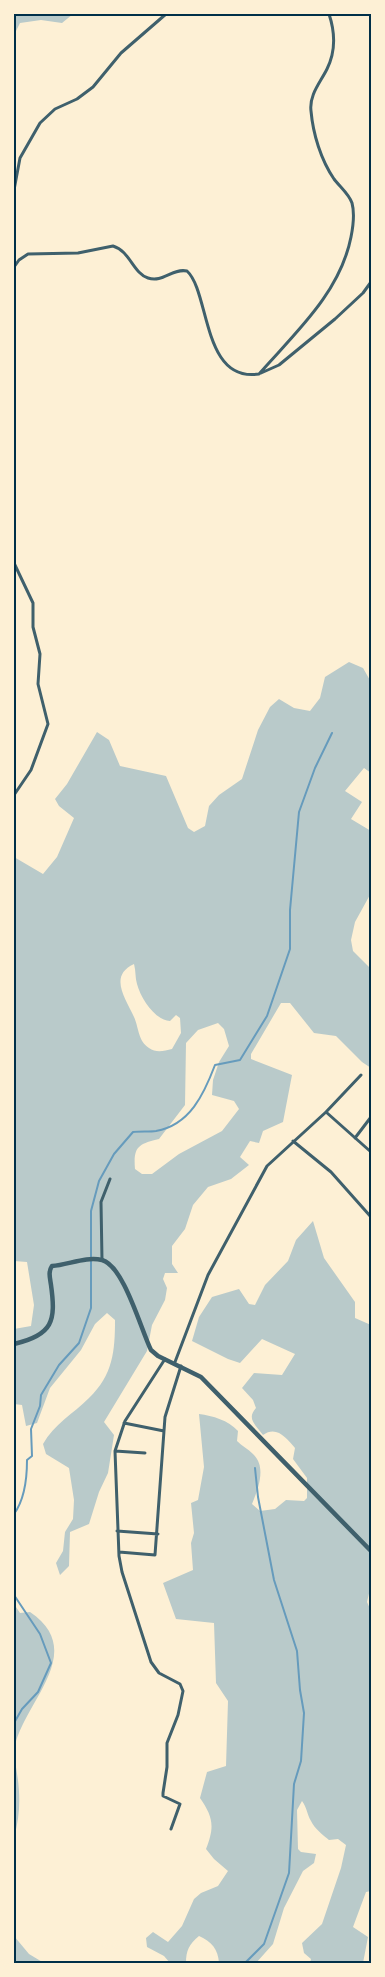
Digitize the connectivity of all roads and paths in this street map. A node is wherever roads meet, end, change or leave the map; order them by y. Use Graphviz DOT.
graph roads {
  1 [pos="166,14"];
  2 [pos="329,14"];
  3 [pos="14,190"];
  4 [pos="14,267"];
  5 [pos="371,282"];
  6 [pos="259,374"];
  7 [pos="14,563"];
  8 [pos="14,795"];
  9 [pos="361,1075"];
  10 [pos="326,1112"];
  11 [pos="371,1117"];
  12 [pos="355,1138"];
  13 [pos="293,1141"];
  14 [pos="371,1152"];
  15 [pos="110,1179"];
  16 [pos="371,1217"];
  17 [pos="102,1260"];
  18 [pos="14,1344"];
  19 [pos="165,1359"];
  20 [pos="175,1362"];
  21 [pos="181,1365"];
  22 [pos="124,1423"];
  23 [pos="164,1431"];
  24 [pos="115,1451"];
  25 [pos="145,1454"];
  26 [pos="118,1531"];
  27 [pos="158,1534"];
  28 [pos="371,1551"];
  29 [pos="119,1552"];
  30 [pos="171,1829"];
  1 -- 3 [label="street"];
  2 -- 6 [label="street"];
  4 -- 6 [label="street"];
  5 -- 6 [label="street"];
  7 -- 8 [label="street"];
  9 -- 10 [label="street"];
  10 -- 12 [label="street"];
  10 -- 13 [label="street"];
  11 -- 12 [label="street"];
  12 -- 14 [label="street"];
  13 -- 16 [label="street"];
  13 -- 20 [label="street"];
  15 -- 17 [label="street"];
  17 -- 18 [label="street"];
  17 -- 19 [label="street"];
  19 -- 20 [label="street"];
  19 -- 22 [label="street"];
  20 -- 21 [label="street"];
  21 -- 23 [label="street"];
  21 -- 28 [label="street"];
  22 -- 23 [label="street"];
  22 -- 24 [label="street"];
  23 -- 27 [label="street"];
  24 -- 25 [label="street"];
  24 -- 26 [label="street"];
  26 -- 27 [label="street"];
  26 -- 29 [label="street"];
  27 -- 29 [label="street"];
  29 -- 30 [label="street"];
}
